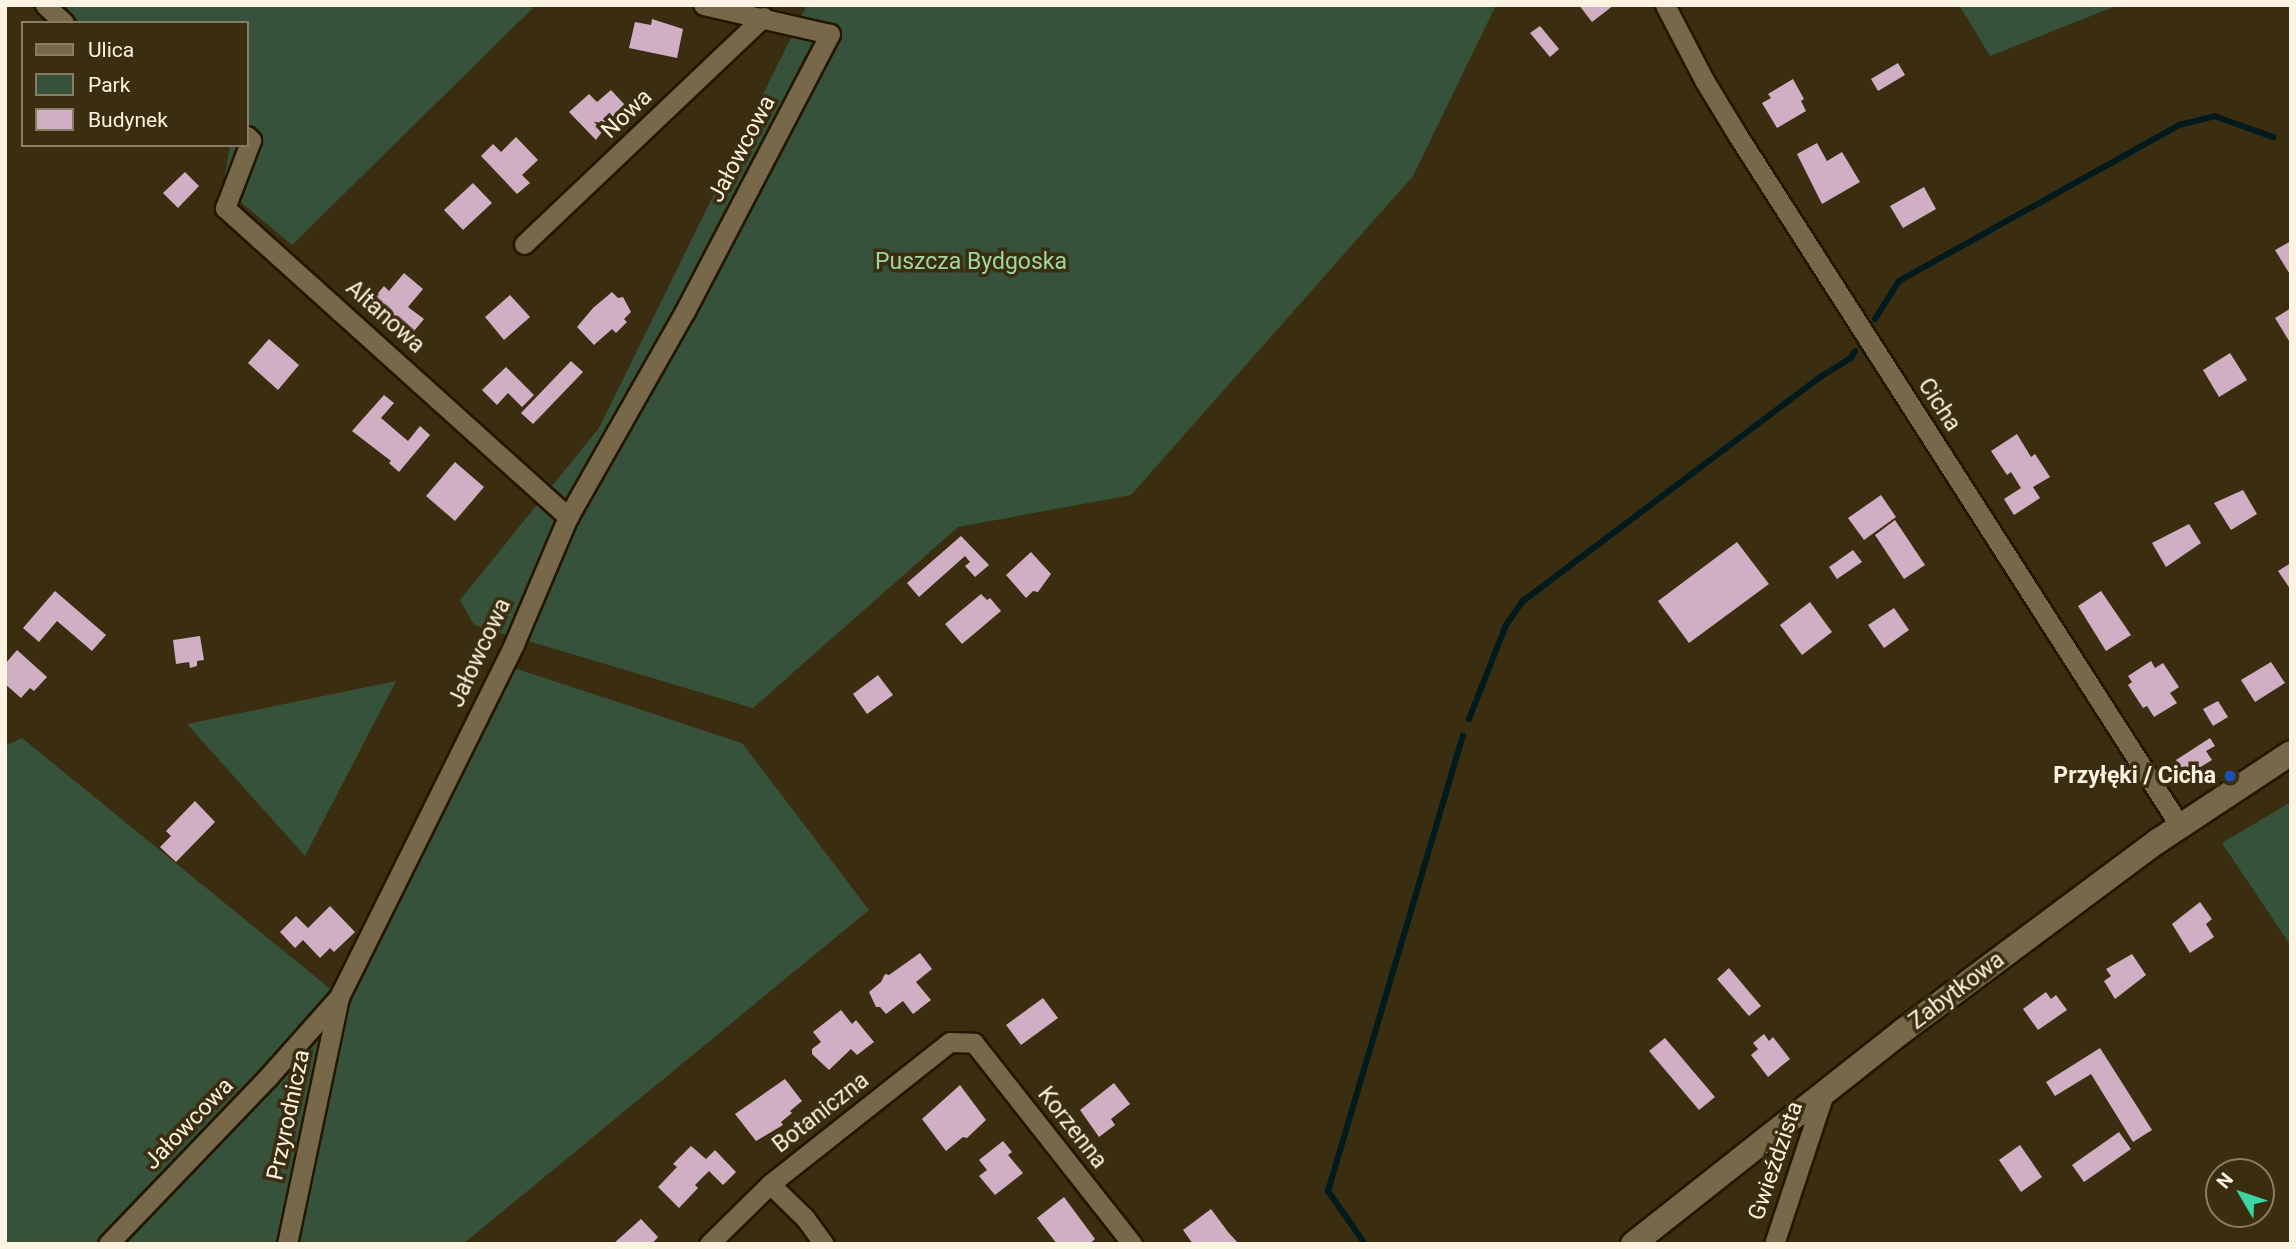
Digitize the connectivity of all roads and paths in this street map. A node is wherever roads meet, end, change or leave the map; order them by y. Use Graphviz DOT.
graph roads {
  1 [pos="46,5"];
  2 [pos="703,5"];
  3 [pos="1665,5"];
  4 [pos="763,17"];
  5 [pos="62,21"];
  6 [pos="248,137"];
  7 [pos="524,244"];
  8 [pos="568,517"];
  9 [pos="2291,753"];
  10 [pos="2180,826"];
  11 [pos="339,997"];
  12 [pos="974,1043"];
  13 [pos="1824,1094"];
  14 [pos="770,1184"];
  15 [pos="108,1244"];
  16 [pos="287,1244"];
  17 [pos="709,1244"];
  18 [pos="824,1244"];
  19 [pos="1132,1244"];
  20 [pos="1633,1244"];
  21 [pos="1774,1244"];
  1 -- 5 [label="street"];
  2 -- 4 [label="street"];
  3 -- 10 [label="street, Cicha"];
  4 -- 7 [label="street, Nowa"];
  4 -- 8 [label="street, Jałowcowa"];
  6 -- 8 [label="street, Altanowa"];
  8 -- 11 [label="street, Jałowcowa"];
  9 -- 10 [label="street, Zabytkowa"];
  10 -- 13 [label="street, Zabytkowa"];
  11 -- 15 [label="street, Jałowcowa"];
  11 -- 16 [label="street, Przyrodnicza"];
  12 -- 14 [label="street, Botaniczna"];
  12 -- 19 [label="street, Korzenna"];
  13 -- 20 [label="street, Zabytkowa"];
  13 -- 21 [label="street, Gwieździsta"];
  14 -- 17 [label="street, Botaniczna"];
  14 -- 18 [label="street"];
}
